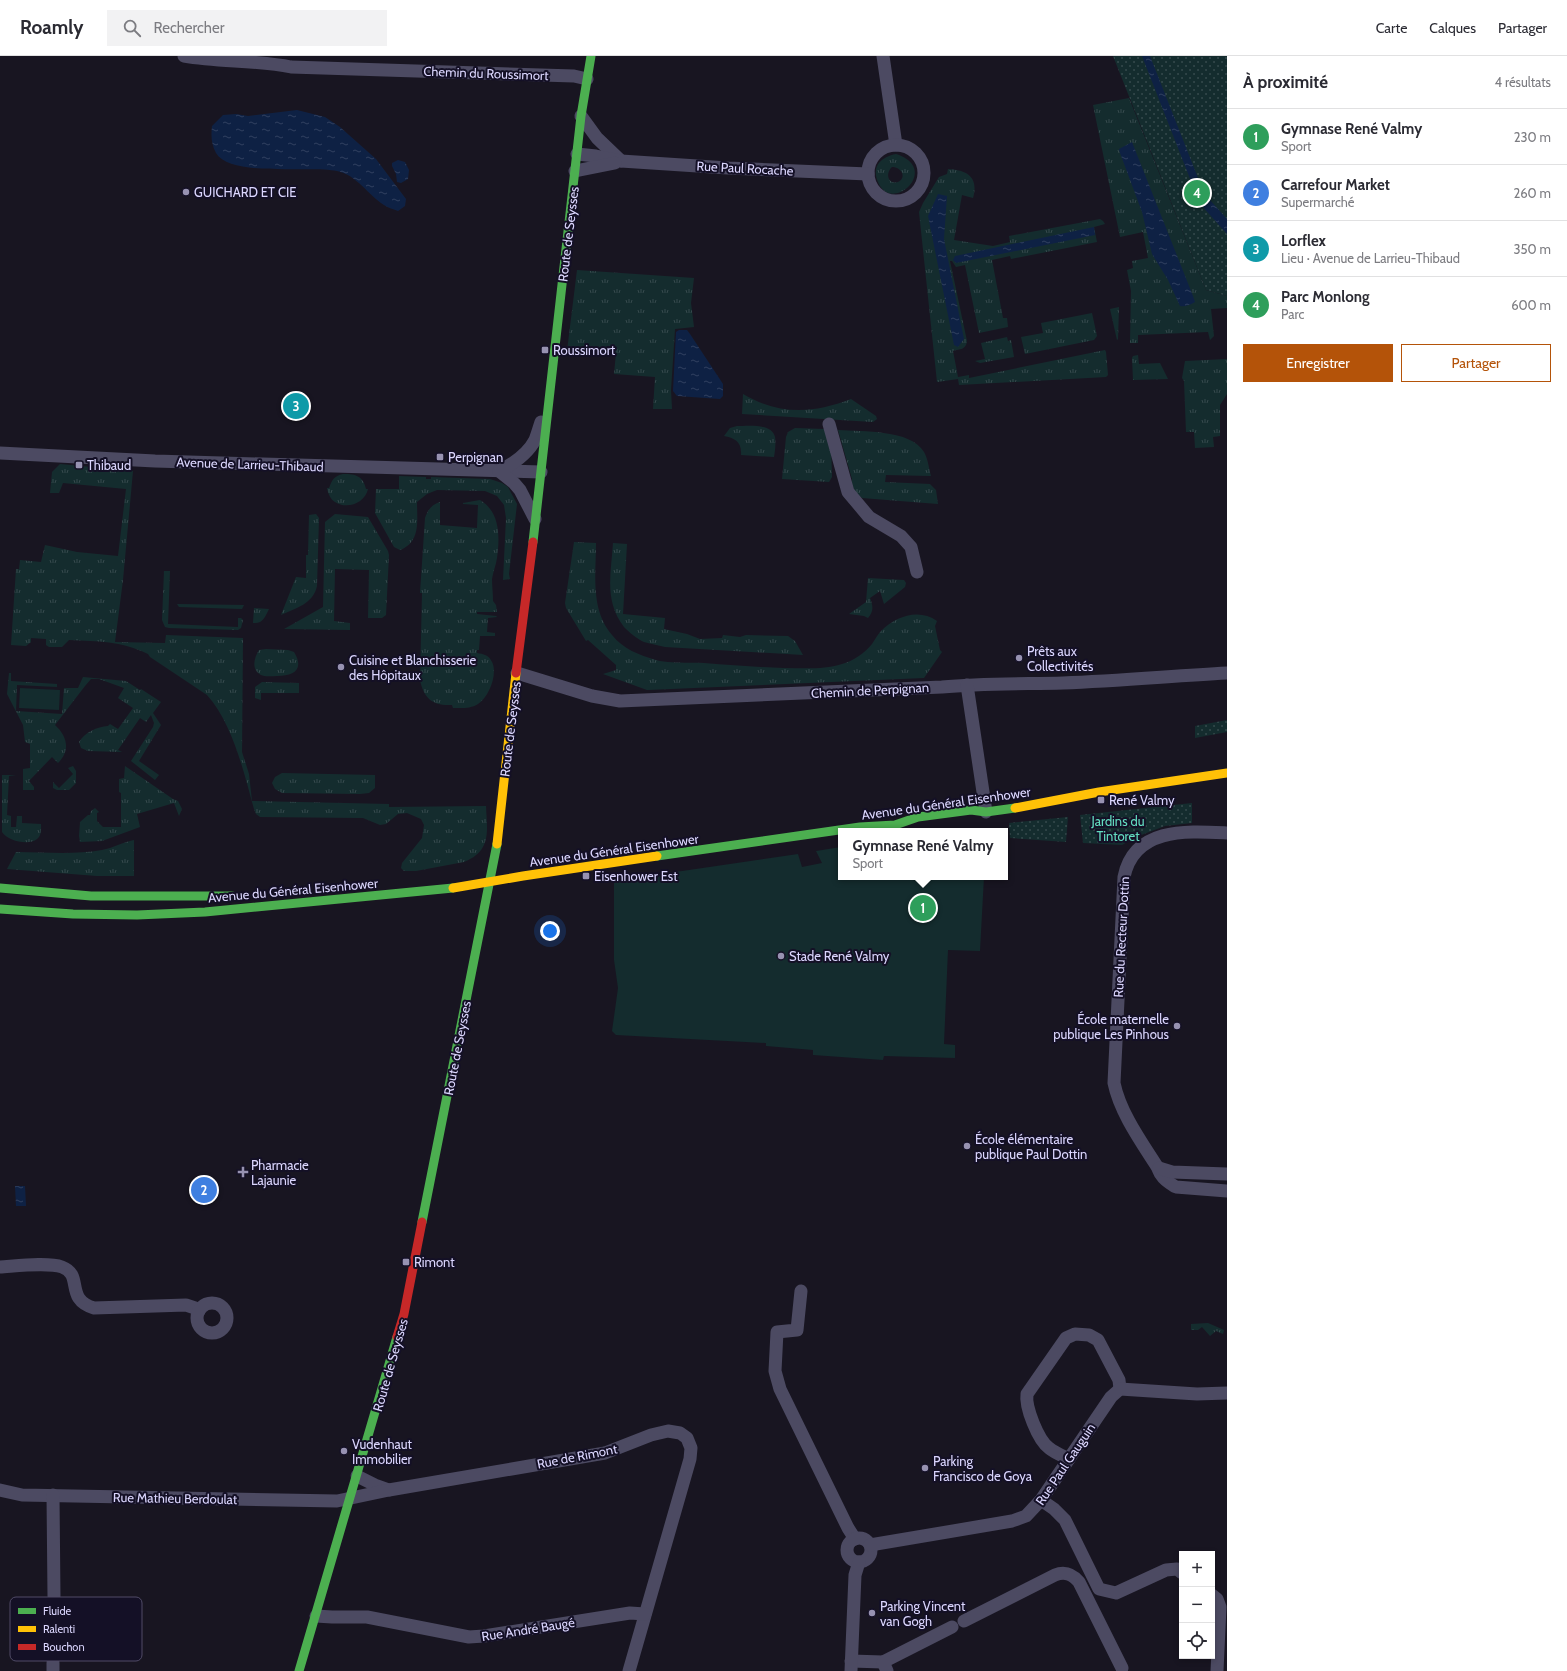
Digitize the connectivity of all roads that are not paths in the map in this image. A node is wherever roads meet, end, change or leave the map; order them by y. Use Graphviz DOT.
graph roads {
  1 [pos="174,56"];
  2 [pos="184,56"];
  3 [pos="591,56"];
  4 [pos="883,56"];
  5 [pos="587,79"];
  6 [pos="581,116"];
  7 [pos="896,145"];
  8 [pos="577,154"];
  9 [pos="621,161"];
  10 [pos="575,171"];
  11 [pos="868,174"];
  12 [pos="548,413"];
  13 [pos="829,424"];
  14 [pos="0,453"];
  15 [pos="499,471"];
  16 [pos="541,472"];
  17 [pos="535,519"];
  18 [pos="918,572"];
  19 [pos="517,673"];
  20 [pos="1227,673"];
  21 [pos="967,684"];
  22 [pos="1227,773"];
  23 [pos="983,802"];
  24 [pos="911,810"];
  25 [pos="853,828"];
  26 [pos="838,830"];
  27 [pos="1227,833"];
  28 [pos="733,836"];
  29 [pos="633,850"];
  30 [pos="497,868"];
  31 [pos="479,870"];
  32 [pos="490,882"];
  33 [pos="0,888"];
  34 [pos="238,896"];
  35 [pos="0,909"];
  36 [pos="1158,1168"];
  37 [pos="1227,1174"];
  38 [pos="1227,1191"];
  39 [pos="0,1267"];
  40 [pos="801,1291"];
  41 [pos="199,1312"];
  42 [pos="1120,1389"];
  43 [pos="1227,1393"];
  44 [pos="1069,1459"];
  45 [pos="357,1476"];
  46 [pos="0,1490"];
  47 [pos="390,1490"];
  48 [pos="54,1495"];
  49 [pos="350,1498"];
  50 [pos="1041,1500"];
  51 [pos="855,1539"];
  52 [pos="870,1545"];
  53 [pos="859,1562"];
  54 [pos="1179,1571"];
  55 [pos="54,1596"];
  56 [pos="1215,1599"];
  57 [pos="644,1614"];
  58 [pos="316,1616"];
  59 [pos="964,1621"];
  60 [pos="952,1627"];
  61 [pos="851,1666"];
  62 [pos="885,1667"];
  63 [pos="1122,1668"];
  64 [pos="299,1671"];
  65 [pos="629,1671"];
  66 [pos="1217,1671"];
  1 -- 2 [label="street, Chemin du Roussimort"];
  2 -- 5 [label="street, Chemin du Roussimort"];
  3 -- 5 [label="main road, Route de Seysses"];
  4 -- 7 [label="street"];
  5 -- 6 [label="main road, Route de Seysses"];
  6 -- 8 [label="main road, Route de Seysses"];
  6 -- 9 [label="street"];
  7 -- 11 [label="street"];
  7 -- 11 [label="street"];
  8 -- 9 [label="street, Rue Paul Rocache"];
  8 -- 10 [label="main road, Route de Seysses"];
  9 -- 10 [label="street, Rue Paul Rocache"];
  9 -- 11 [label="street, Rue Paul Rocache"];
  10 -- 12 [label="main road, Route de Seysses"];
  12 -- 15 [label="street, Route de Seysses"];
  12 -- 16 [label="main road, Route de Seysses"];
  13 -- 18 [label="street"];
  14 -- 15 [label="street, Avenue de Larrieu-Thibaud"];
  15 -- 16 [label="street, Avenue de Larrieu-Thibaud"];
  15 -- 17 [label="street"];
  16 -- 17 [label="main road, Route de Seysses"];
  17 -- 19 [label="main road, Route de Seysses"];
  19 -- 21 [label="street, Chemin de Perpignan"];
  19 -- 30 [label="main road, Route de Seysses"];
  20 -- 21 [label="street, Chemin de Perpignan"];
  21 -- 23 [label="street"];
  22 -- 23 [label="main road, Avenue du Général Eisenhower"];
  23 -- 24 [label="main road, Avenue du Général Eisenhower"];
  23 -- 25 [label="main road, Avenue du Général Eisenhower"];
  26 -- 32 [label="main road, Avenue du Général Eisenhower"];
  27 -- 36 [label="street, Rue du Recteur Dottin"];
  28 -- 29 [label="main road, Avenue du Général Eisenhower"];
  30 -- 31 [label="main road"];
  30 -- 32 [label="main road, Route de Seysses"];
  32 -- 35 [label="main road, Avenue du Général Eisenhower"];
  32 -- 45 [label="main road, Route de Seysses"];
  33 -- 34 [label="main road, Avenue du Général Eisenhower"];
  36 -- 37 [label="street"];
  36 -- 38 [label="street, Rue du Recteur Dottin"];
  39 -- 41 [label="street"];
  40 -- 51 [label="street"];
  42 -- 43 [label="street"];
  42 -- 44 [label="street, Rue Paul Gauguin"];
  42 -- 44 [label="street"];
  44 -- 50 [label="street, Rue Paul Gauguin"];
  45 -- 47 [label="street, Rue de Rimont"];
  45 -- 49 [label="main road, Route de Seysses"];
  46 -- 48 [label="street, Rue Mathieu Berdoulat"];
  47 -- 49 [label="street, Rue de Rimont"];
  47 -- 57 [label="street, Rue de Rimont"];
  48 -- 49 [label="street, Rue Mathieu Berdoulat"];
  48 -- 55 [label="street"];
  49 -- 58 [label="main road, Route de Seysses"];
  50 -- 52 [label="street, Rue Paul Gauguin"];
  50 -- 54 [label="street"];
  51 -- 52 [label="street"];
  51 -- 53 [label="street"];
  52 -- 53 [label="street"];
  53 -- 61 [label="street"];
  56 -- 66 [label="street"];
  57 -- 58 [label="street, Rue André Baugé"];
  57 -- 65 [label="street, Rue de Rimont"];
  58 -- 64 [label="main road, Route de Seysses"];
  59 -- 63 [label="street"];
  60 -- 62 [label="street"];
  61 -- 62 [label="street"];
}
